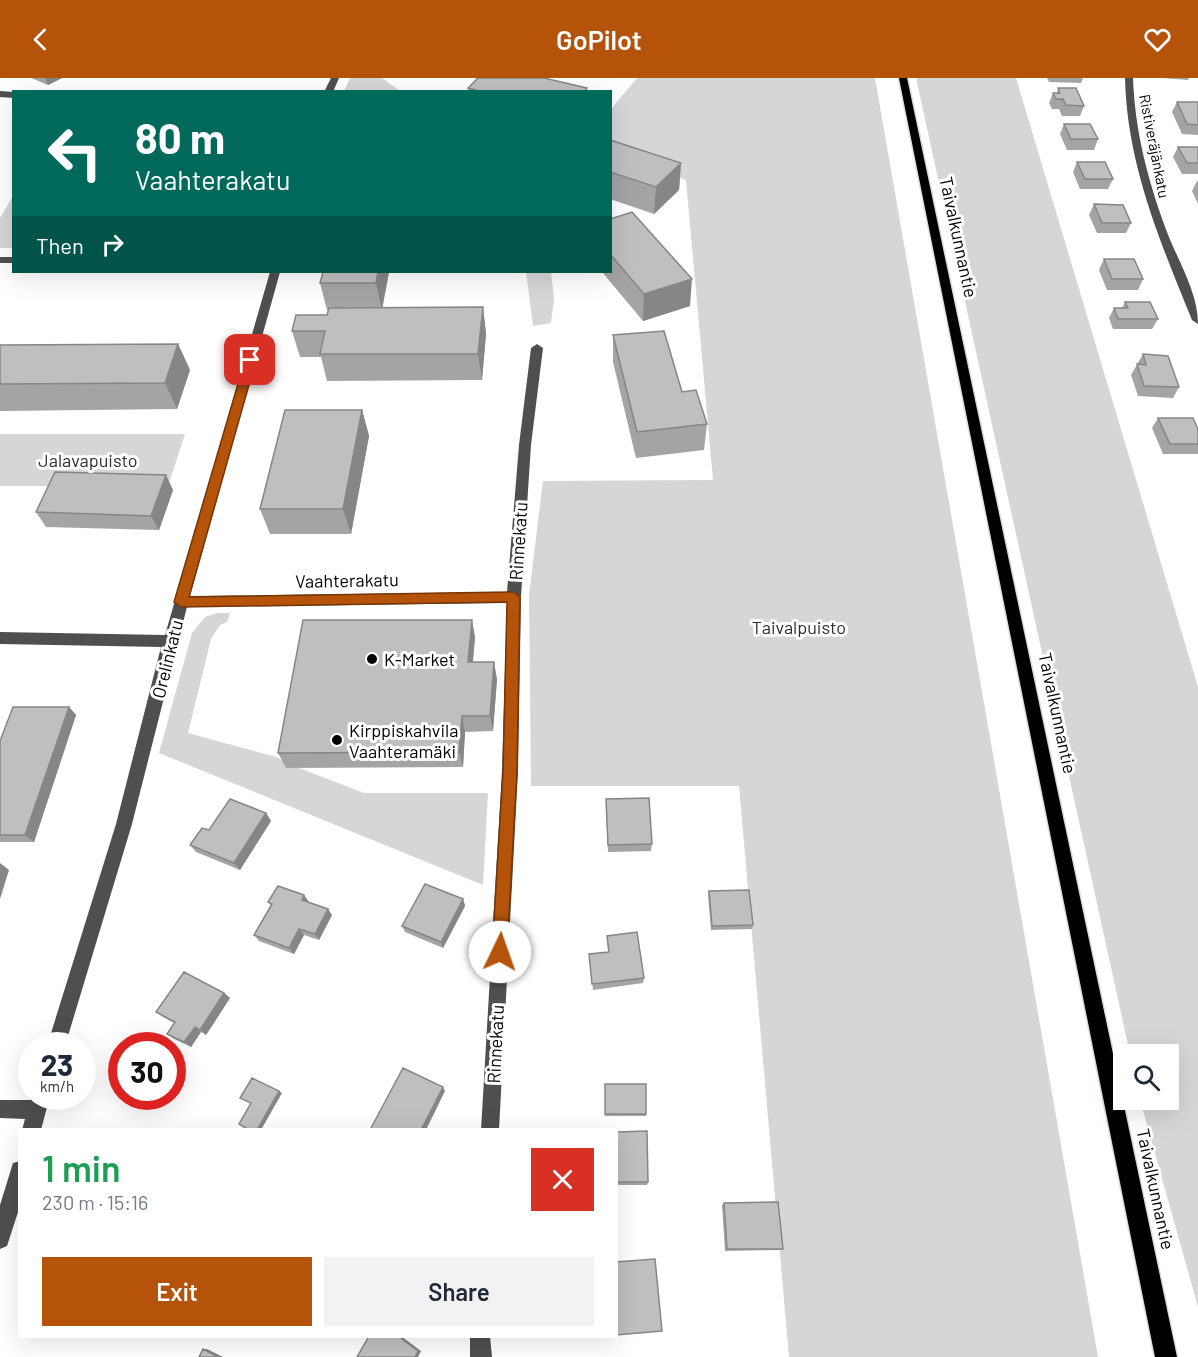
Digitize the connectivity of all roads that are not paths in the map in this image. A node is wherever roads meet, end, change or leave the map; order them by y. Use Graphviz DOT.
graph roads {
  1 [pos="903,78"];
  2 [pos="1130,78"];
  3 [pos="275,273"];
  4 [pos="1198,320"];
  5 [pos="537,348"];
  6 [pos="514,597"];
  7 [pos="181,602"];
  8 [pos="0,638"];
  9 [pos="170,641"];
  10 [pos="60,1032"];
  11 [pos="18,1106"];
  12 [pos="0,1109"];
  13 [pos="37,1110"];
  14 [pos="32,1128"];
  15 [pos="490,1128"];
  16 [pos="18,1177"];
  17 [pos="0,1239"];
  18 [pos="480,1338"];
  19 [pos="482,1357"];
  20 [pos="1166,1357"];
  1 -- 20 [label="main road, Taivalkunnantie"];
  2 -- 4 [label="street, Ristiveräjänkatu"];
  3 -- 7 [label="street, Orelinkatu"];
  5 -- 6 [label="street, Rinnekatu"];
  6 -- 7 [label="street, Vaahterakatu"];
  6 -- 15 [label="street, Rinnekatu"];
  7 -- 9 [label="street, Orelinkatu"];
  8 -- 9 [label="street"];
  9 -- 10 [label="street, Orelinkatu"];
  11 -- 12 [label="street"];
  13 -- 14 [label="street"];
  16 -- 17 [label="street"];
  18 -- 19 [label="street"];
}
